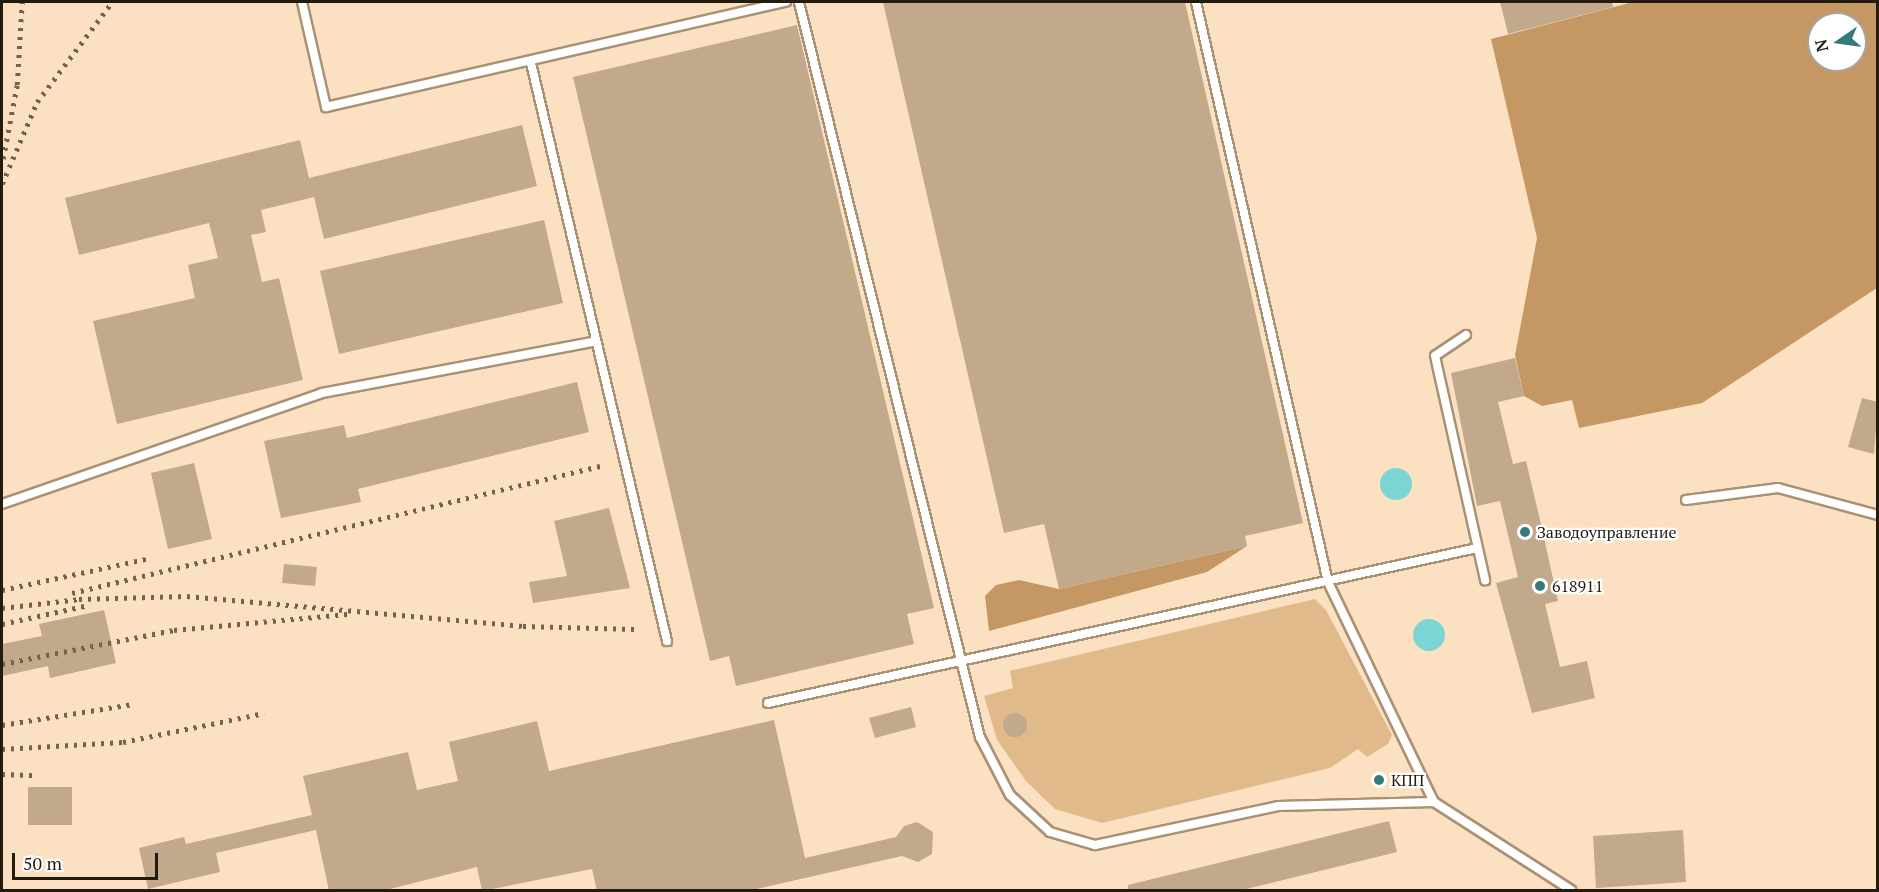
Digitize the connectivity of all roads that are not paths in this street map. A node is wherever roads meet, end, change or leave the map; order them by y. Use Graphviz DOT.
graph roads {
  1 [pos="303,2"];
  2 [pos="786,2"];
  3 [pos="799,2"];
  4 [pos="1197,2"];
  5 [pos="531,63"];
  6 [pos="1466,335"];
  7 [pos="596,341"];
  8 [pos="1686,500"];
  9 [pos="2,504"];
  10 [pos="1878,516"];
  11 [pos="1478,548"];
  12 [pos="1485,580"];
  13 [pos="1328,582"];
  14 [pos="668,641"];
  15 [pos="962,665"];
  16 [pos="768,703"];
  17 [pos="1434,802"];
  18 [pos="1571,891"];
  1 -- 5 [label="lane"];
  2 -- 5 [label="lane"];
  3 -- 15 [label="lane"];
  4 -- 13 [label="lane"];
  5 -- 7 [label="lane"];
  6 -- 11 [label="lane"];
  7 -- 9 [label="lane"];
  7 -- 14 [label="lane"];
  8 -- 10 [label="lane"];
  11 -- 12 [label="lane"];
  11 -- 13 [label="lane"];
  13 -- 15 [label="lane"];
  13 -- 17 [label="lane"];
  15 -- 16 [label="lane"];
  15 -- 17 [label="lane"];
  17 -- 18 [label="lane"];
}
